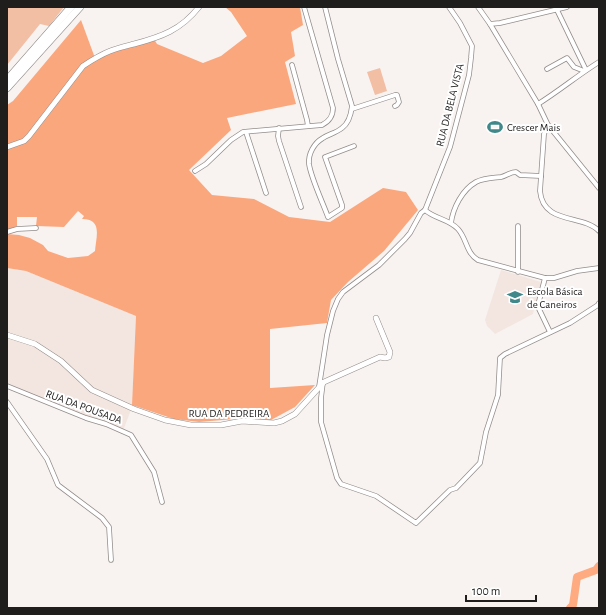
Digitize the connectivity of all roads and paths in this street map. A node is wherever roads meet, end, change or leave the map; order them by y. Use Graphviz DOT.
graph roads {
  1 [pos="71,7"];
  2 [pos="80,7"];
  3 [pos="199,7"];
  4 [pos="304,7"];
  5 [pos="325,7"];
  6 [pos="449,7"];
  7 [pos="478,7"];
  8 [pos="567,7"];
  9 [pos="557,10"];
  10 [pos="490,24"];
  11 [pos="599,62"];
  12 [pos="292,65"];
  13 [pos="547,69"];
  14 [pos="585,70"];
  15 [pos="7,80"];
  16 [pos="7,88"];
  17 [pos="538,104"];
  18 [pos="395,106"];
  19 [pos="352,109"];
  20 [pos="548,125"];
  21 [pos="308,126"];
  22 [pos="279,128"];
  23 [pos="246,132"];
  24 [pos="354,146"];
  25 [pos="7,147"];
  26 [pos="195,171"];
  27 [pos="541,176"];
  28 [pos="599,188"];
  29 [pos="266,193"];
  30 [pos="301,207"];
  31 [pos="425,210"];
  32 [pos="452,224"];
  33 [pos="518,226"];
  34 [pos="36,228"];
  35 [pos="599,231"];
  36 [pos="7,232"];
  37 [pos="599,268"];
  38 [pos="518,272"];
  39 [pos="545,278"];
  40 [pos="599,303"];
  41 [pos="376,318"];
  42 [pos="550,332"];
  43 [pos="7,334"];
  44 [pos="324,382"];
  45 [pos="7,386"];
  46 [pos="319,387"];
  47 [pos="7,402"];
  48 [pos="162,502"];
  49 [pos="111,560"];
  1 -- 15 [label="highway"];
  2 -- 16 [label="highway"];
  3 -- 25 [label="street"];
  4 -- 21 [label="street"];
  5 -- 19 [label="street"];
  6 -- 31 [label="street, RUA DA BELA VISTA"];
  7 -- 10 [label="street"];
  8 -- 9 [label="street"];
  9 -- 10 [label="street"];
  9 -- 14 [label="street"];
  10 -- 17 [label="street"];
  11 -- 14 [label="street"];
  12 -- 21 [label="street"];
  13 -- 14 [label="street"];
  14 -- 17 [label="street"];
  17 -- 20 [label="street"];
  18 -- 19 [label="street"];
  19 -- 24 [label="street"];
  20 -- 27 [label="street"];
  20 -- 28 [label="street"];
  21 -- 22 [label="street"];
  22 -- 23 [label="street"];
  22 -- 30 [label="street"];
  23 -- 26 [label="street"];
  23 -- 29 [label="street"];
  27 -- 32 [label="street"];
  27 -- 35 [label="street"];
  31 -- 32 [label="street"];
  31 -- 46 [label="street, RUA DA BELA VISTA"];
  32 -- 38 [label="street"];
  33 -- 38 [label="street"];
  34 -- 36 [label="street"];
  37 -- 39 [label="street"];
  38 -- 39 [label="street"];
  39 -- 42 [label="street"];
  40 -- 42 [label="street"];
  41 -- 44 [label="street, RUA DA PEDREIRA"];
  42 -- 44 [label="street"];
  43 -- 46 [label="street, RUA DA PEDREIRA"];
  44 -- 46 [label="street, RUA DA PEDREIRA"];
  45 -- 48 [label="street, RUA DA POUSADA"];
  47 -- 49 [label="street"];
}
